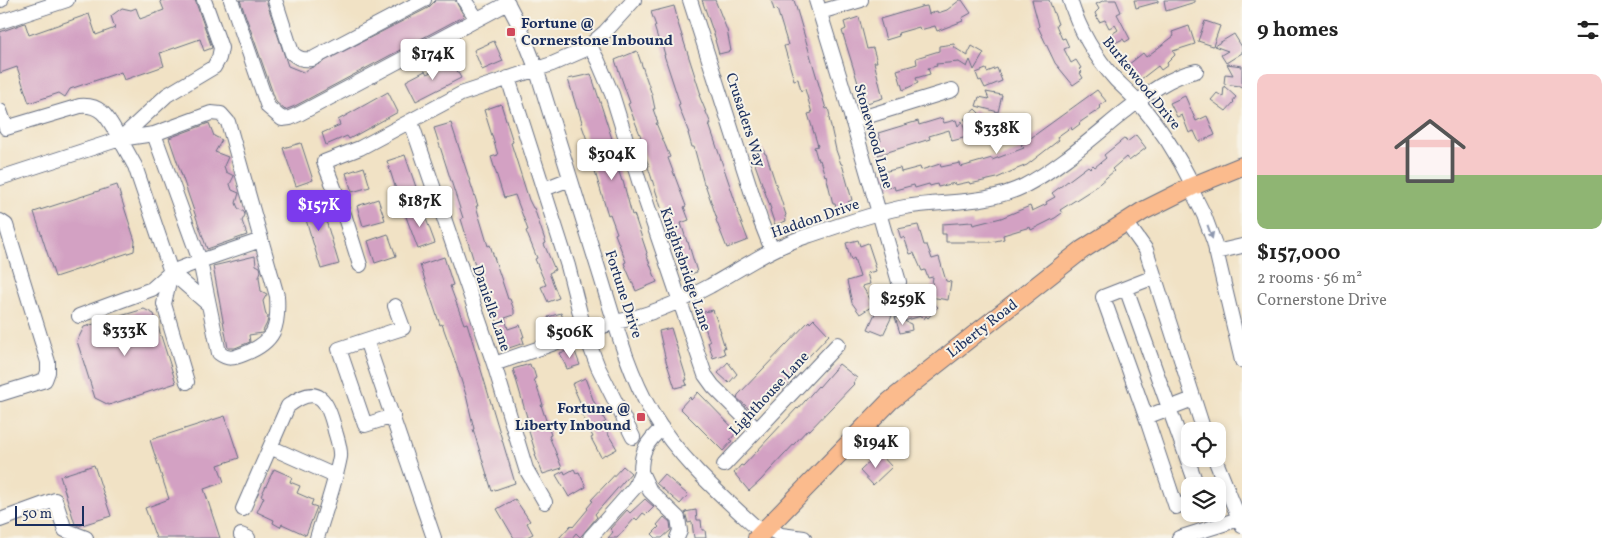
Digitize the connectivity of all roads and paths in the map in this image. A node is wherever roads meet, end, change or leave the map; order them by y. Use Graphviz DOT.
graph roads {
  1 [pos="67,0"];
  2 [pos="204,0"];
  3 [pos="231,0"];
  4 [pos="275,0"];
  5 [pos="424,0"];
  6 [pos="464,0"];
  7 [pos="634,0"];
  8 [pos="690,0"];
  9 [pos="861,0"];
  10 [pos="1070,0"];
  11 [pos="507,1"];
  12 [pos="818,6"];
  13 [pos="477,19"];
  14 [pos="0,22"];
  15 [pos="590,46"];
  16 [pos="536,68"];
  17 [pos="1196,71"];
  18 [pos="508,78"];
  19 [pos="952,90"];
  20 [pos="1138,102"];
  21 [pos="0,111"];
  22 [pos="852,121"];
  23 [pos="411,122"];
  24 [pos="154,134"];
  25 [pos="120,139"];
  26 [pos="1242,166"];
  27 [pos="0,178"];
  28 [pos="570,179"];
  29 [pos="1192,186"];
  30 [pos="544,188"];
  31 [pos="879,214"];
  32 [pos="0,221"];
  33 [pos="1126,222"];
  34 [pos="261,240"];
  35 [pos="1242,246"];
  36 [pos="6,247"];
  37 [pos="772,250"];
  38 [pos="1216,252"];
  39 [pos="200,261"];
  40 [pos="360,265"];
  41 [pos="171,272"];
  42 [pos="1154,277"];
  43 [pos="898,282"];
  44 [pos="1126,288"];
  45 [pos="680,301"];
  46 [pos="209,306"];
  47 [pos="396,306"];
  48 [pos="78,316"];
  49 [pos="615,322"];
  50 [pos="585,333"];
  51 [pos="366,340"];
  52 [pos="838,344"];
  53 [pos="1242,361"];
  54 [pos="494,364"];
  55 [pos="187,382"];
  56 [pos="1,390"];
  57 [pos="1193,399"];
  58 [pos="1170,408"];
  59 [pos="392,416"];
  60 [pos="1146,417"];
  61 [pos="1201,422"];
  62 [pos="662,428"];
  63 [pos="757,430"];
  64 [pos="633,437"];
  65 [pos="270,447"];
  66 [pos="724,465"];
  67 [pos="1218,467"];
  68 [pos="641,472"];
  69 [pos="335,476"];
  70 [pos="1194,477"];
  71 [pos="545,502"];
  72 [pos="1181,505"];
  73 [pos="242,509"];
  74 [pos="0,520"];
  75 [pos="1240,523"];
  76 [pos="762,533"];
  77 [pos="86,538"];
  78 [pos="317,538"];
  79 [pos="434,538"];
  80 [pos="590,538"];
  81 [pos="677,538"];
  82 [pos="804,538"];
  83 [pos="1179,538"];
  1 -- 14 [label="street"];
  2 -- 25 [label="street"];
  3 -- 13 [label="street"];
  4 -- 5 [label="street"];
  6 -- 13 [label="street"];
  7 -- 15 [label="street"];
  8 -- 37 [label="street, Crusaders Way"];
  9 -- 12 [label="street"];
  10 -- 20 [label="street, Burkewood Drive"];
  11 -- 13 [label="street"];
  11 -- 16 [label="street, Fortune Drive"];
  12 -- 22 [label="street, Stonewood Lane"];
  15 -- 16 [label="street"];
  15 -- 45 [label="street, Knightsbridge Lane"];
  16 -- 18 [label="street"];
  16 -- 28 [label="street, Fortune Drive"];
  17 -- 20 [label="street, Haddon Drive"];
  18 -- 23 [label="street"];
  18 -- 30 [label="street"];
  19 -- 22 [label="street"];
  20 -- 29 [label="street, Burkewood Drive"];
  20 -- 31 [label="street, Haddon Drive"];
  21 -- 25 [label="street"];
  22 -- 31 [label="street, Stonewood Lane"];
  23 -- 40 [label="street"];
  23 -- 54 [label="street, Danielle Lane"];
  24 -- 25 [label="street"];
  24 -- 34 [label="street"];
  24 -- 39 [label="street"];
  25 -- 27 [label="street"];
  25 -- 41 [label="street"];
  26 -- 29 [label="main road, Liberty Road"];
  28 -- 30 [label="street"];
  28 -- 49 [label="street, Fortune Drive"];
  29 -- 33 [label="main road, Liberty Road"];
  29 -- 38 [label="street, Burkewood Drive, one-way"];
  30 -- 50 [label="street"];
  31 -- 37 [label="street, Haddon Drive"];
  31 -- 43 [label="street, Stonewood Lane"];
  32 -- 36 [label="street"];
  33 -- 42 [label="street"];
  33 -- 76 [label="main road, Liberty Road"];
  34 -- 39 [label="street"];
  34 -- 46 [label="street"];
  35 -- 38 [label="street"];
  36 -- 56 [label="street"];
  37 -- 45 [label="street, Haddon Drive"];
  38 -- 53 [label="street, Burkewood Drive"];
  39 -- 41 [label="street"];
  39 -- 46 [label="street"];
  41 -- 46 [label="street"];
  41 -- 48 [label="street"];
  41 -- 55 [label="street"];
  42 -- 44 [label="street"];
  42 -- 57 [label="street"];
  44 -- 58 [label="street"];
  44 -- 60 [label="street"];
  45 -- 49 [label="street, Haddon Drive"];
  45 -- 63 [label="street, Knightsbridge Lane"];
  47 -- 51 [label="street"];
  49 -- 50 [label="street, Haddon Drive"];
  49 -- 62 [label="street, Fortune Drive"];
  50 -- 54 [label="street, Haddon Drive"];
  50 -- 64 [label="street"];
  51 -- 59 [label="street"];
  51 -- 59 [label="street"];
  52 -- 63 [label="street, Lighthouse Lane"];
  54 -- 71 [label="street, Danielle Lane"];
  57 -- 58 [label="street"];
  57 -- 61 [label="street"];
  58 -- 60 [label="street"];
  58 -- 70 [label="street"];
  59 -- 79 [label="street"];
  60 -- 72 [label="street"];
  62 -- 68 [label="street"];
  62 -- 76 [label="street, Fortune Drive"];
  63 -- 66 [label="street, Lighthouse Lane"];
  65 -- 69 [label="street"];
  65 -- 69 [label="street"];
  65 -- 73 [label="street"];
  67 -- 75 [label="street"];
  68 -- 80 [label="street"];
  68 -- 81 [label="street"];
  69 -- 78 [label="street"];
  74 -- 77 [label="street"];
  75 -- 83 [label="street"];
  76 -- 82 [label="street"];
}
